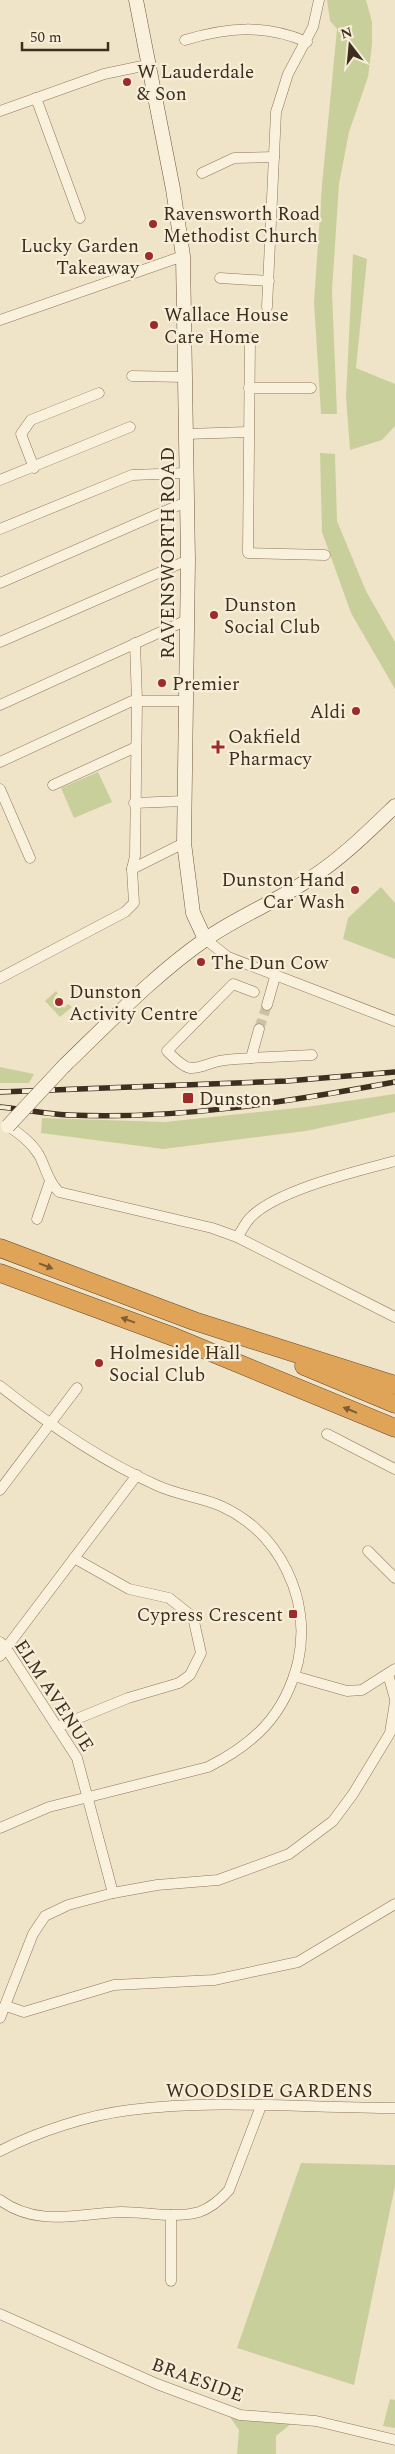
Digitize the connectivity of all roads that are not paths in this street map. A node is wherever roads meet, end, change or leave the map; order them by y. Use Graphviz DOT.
graph roads {
  1 [pos="136,0"];
  2 [pos="318,0"];
  3 [pos="184,40"];
  4 [pos="307,42"];
  5 [pos="147,65"];
  6 [pos="36,98"];
  7 [pos="0,110"];
  8 [pos="274,156"];
  9 [pos="202,173"];
  10 [pos="80,218"];
  11 [pos="183,256"];
  12 [pos="220,278"];
  13 [pos="269,281"];
  14 [pos="267,307"];
  15 [pos="0,320"];
  16 [pos="250,338"];
  17 [pos="132,376"];
  18 [pos="186,377"];
  19 [pos="249,388"];
  20 [pos="311,388"];
  21 [pos="98,393"];
  22 [pos="130,426"];
  23 [pos="248,432"];
  24 [pos="186,434"];
  25 [pos="34,468"];
  26 [pos="186,473"];
  27 [pos="0,480"];
  28 [pos="186,502"];
  29 [pos="0,529"];
  30 [pos="324,555"];
  31 [pos="188,560"];
  32 [pos="1,580"];
  33 [pos="187,620"];
  34 [pos="0,642"];
  35 [pos="135,643"];
  36 [pos="185,700"];
  37 [pos="137,701"];
  38 [pos="0,705"];
  39 [pos="136,747"];
  40 [pos="0,762"];
  41 [pos="53,785"];
  42 [pos="0,789"];
  43 [pos="184,801"];
  44 [pos="137,802"];
  45 [pos="395,806"];
  46 [pos="184,843"];
  47 [pos="30,858"];
  48 [pos="132,869"];
  49 [pos="205,939"];
  50 [pos="275,977"];
  51 [pos="0,978"];
  52 [pos="254,992"];
  53 [pos="267,1005"];
  54 [pos="395,1021"];
  55 [pos="259,1029"];
  56 [pos="312,1055"];
  57 [pos="251,1058"];
  58 [pos="4,1130"];
  59 [pos="395,1161"];
  60 [pos="50,1181"];
  61 [pos="37,1219"];
  62 [pos="237,1237"];
  63 [pos="0,1248"];
  64 [pos="0,1272"];
  65 [pos="395,1317"];
  66 [pos="206,1325"];
  67 [pos="395,1385"];
  68 [pos="0,1386"];
  69 [pos="76,1388"];
  70 [pos="395,1404"];
  71 [pos="49,1426"];
  72 [pos="395,1428"];
  73 [pos="327,1434"];
  74 [pos="395,1469"];
  75 [pos="136,1475"];
  76 [pos="0,1490"];
  77 [pos="368,1551"];
  78 [pos="74,1558"];
  79 [pos="395,1578"];
  80 [pos="2,1649"];
  81 [pos="391,1671"];
  82 [pos="294,1676"];
  83 [pos="395,1700"];
  84 [pos="57,1727"];
  85 [pos="88,1795"];
  86 [pos="0,1828"];
  87 [pos="113,1893"];
  88 [pos="395,1904"];
  89 [pos="6,2006"];
  90 [pos="0,2018"];
  91 [pos="260,2106"];
  92 [pos="395,2108"];
  93 [pos="0,2151"];
  94 [pos="0,2200"];
  95 [pos="170,2215"];
  96 [pos="171,2280"];
  97 [pos="0,2314"];
  98 [pos="395,2440"];
  1 -- 5 [label="street, RAVENSWORTH ROAD"];
  2 -- 4 [label="street"];
  3 -- 4 [label="street"];
  4 -- 8 [label="street"];
  5 -- 6 [label="street"];
  5 -- 11 [label="street, RAVENSWORTH ROAD"];
  6 -- 7 [label="street"];
  6 -- 10 [label="street"];
  8 -- 9 [label="street"];
  8 -- 13 [label="street"];
  11 -- 15 [label="street"];
  11 -- 18 [label="street, RAVENSWORTH ROAD"];
  12 -- 13 [label="street"];
  13 -- 14 [label="street"];
  16 -- 19 [label="street"];
  17 -- 18 [label="street"];
  18 -- 24 [label="street, RAVENSWORTH ROAD"];
  19 -- 20 [label="street"];
  19 -- 23 [label="street"];
  21 -- 25 [label="street"];
  22 -- 25 [label="street"];
  23 -- 24 [label="street, RAVENSWORTH ROAD"];
  23 -- 30 [label="street"];
  24 -- 26 [label="street, RAVENSWORTH ROAD"];
  25 -- 27 [label="street"];
  26 -- 28 [label="street, RAVENSWORTH ROAD"];
  26 -- 29 [label="street"];
  28 -- 31 [label="street, RAVENSWORTH ROAD"];
  28 -- 32 [label="street"];
  31 -- 33 [label="street, RAVENSWORTH ROAD"];
  31 -- 34 [label="street"];
  33 -- 35 [label="street"];
  33 -- 36 [label="street, RAVENSWORTH ROAD"];
  35 -- 37 [label="street"];
  35 -- 38 [label="street"];
  36 -- 37 [label="street"];
  36 -- 43 [label="street, RAVENSWORTH ROAD"];
  37 -- 39 [label="street"];
  37 -- 40 [label="street"];
  39 -- 41 [label="street"];
  39 -- 44 [label="street"];
  42 -- 47 [label="street"];
  43 -- 44 [label="street"];
  43 -- 46 [label="street, RAVENSWORTH ROAD"];
  44 -- 48 [label="street"];
  45 -- 49 [label="street"];
  46 -- 48 [label="street"];
  46 -- 49 [label="street, RAVENSWORTH ROAD"];
  48 -- 51 [label="street"];
  49 -- 50 [label="street"];
  49 -- 58 [label="street, bridge"];
  50 -- 53 [label="street"];
  50 -- 54 [label="street"];
  52 -- 57 [label="street"];
  55 -- 57 [label="street"];
  56 -- 57 [label="street"];
  58 -- 60 [label="street"];
  59 -- 62 [label="street"];
  60 -- 61 [label="street"];
  60 -- 62 [label="street"];
  62 -- 65 [label="street"];
  63 -- 66 [label="highway, one-way"];
  72 -- 64 [label="highway, one-way"];
  66 -- 67 [label="highway"];
  66 -- 70 [label="highway"];
  68 -- 71 [label="street"];
  69 -- 71 [label="street"];
  71 -- 75 [label="street"];
  71 -- 76 [label="street"];
  73 -- 74 [label="street"];
  75 -- 78 [label="street"];
  75 -- 82 [label="street"];
  77 -- 79 [label="street"];
  78 -- 80 [label="street"];
  78 -- 84 [label="street"];
  80 -- 84 [label="street, ELM AVENUE"];
  81 -- 82 [label="street"];
  81 -- 83 [label="street"];
  82 -- 85 [label="street"];
  83 -- 87 [label="street"];
  84 -- 85 [label="street, ELM AVENUE"];
  85 -- 86 [label="street"];
  85 -- 87 [label="street, ELM AVENUE"];
  87 -- 89 [label="street"];
  88 -- 89 [label="street"];
  89 -- 90 [label="street"];
  91 -- 92 [label="street, WOODSIDE GARDENS"];
  91 -- 93 [label="street, WOODSIDE GARDENS"];
  91 -- 95 [label="street"];
  94 -- 95 [label="street"];
  95 -- 96 [label="street"];
  97 -- 98 [label="street, BRAESIDE"];
}
